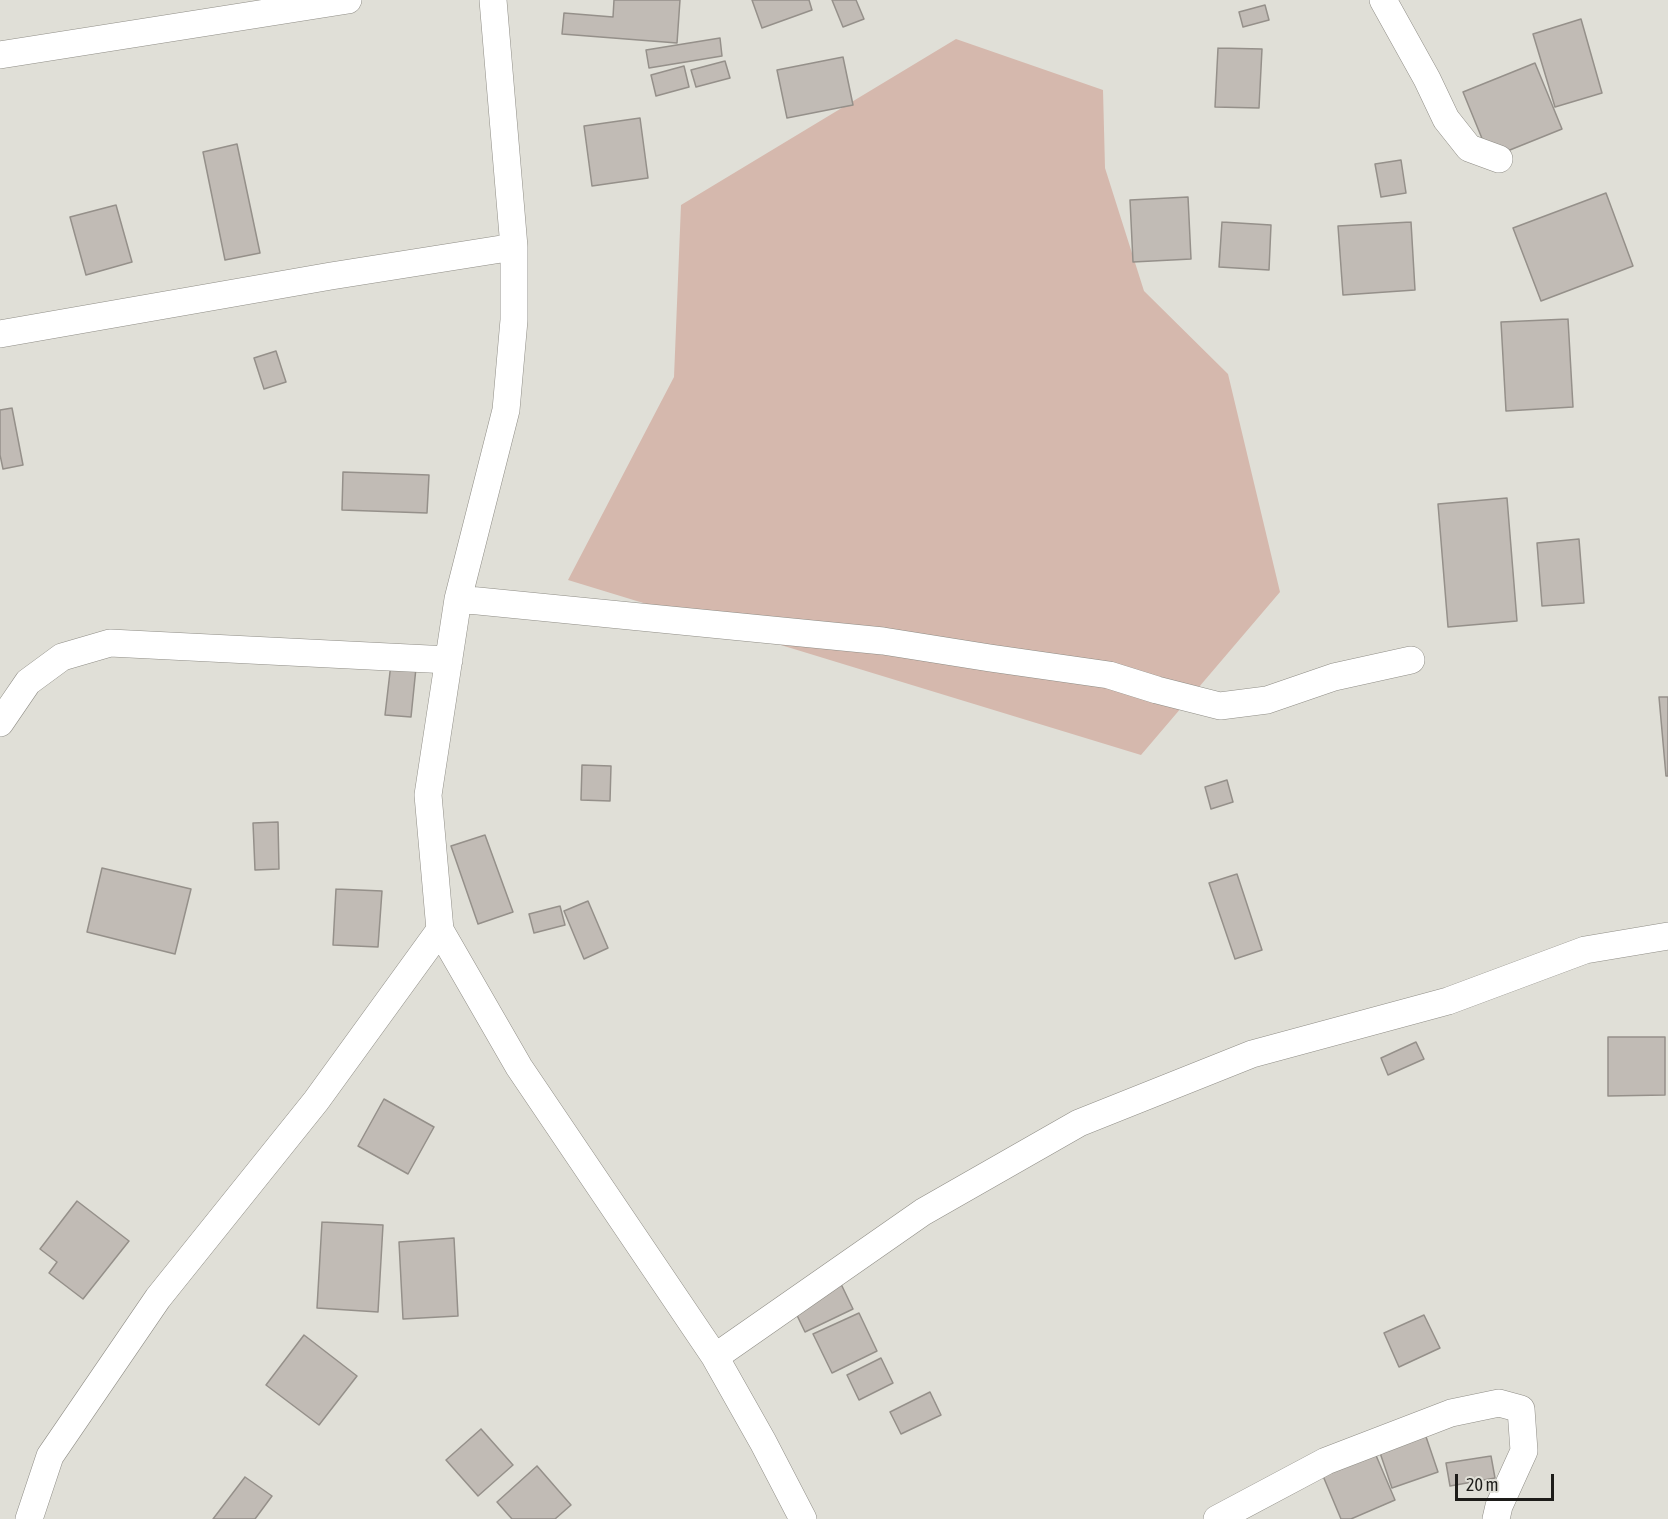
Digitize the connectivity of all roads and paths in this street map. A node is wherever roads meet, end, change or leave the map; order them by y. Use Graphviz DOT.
graph roads {
  1 [pos="348,0"];
  2 [pos="493,0"];
  3 [pos="1383,0"];
  4 [pos="0,55"];
  5 [pos="1498,159"];
  6 [pos="514,247"];
  7 [pos="0,334"];
  8 [pos="458,599"];
  9 [pos="449,660"];
  10 [pos="1412,660"];
  11 [pos="0,723"];
  12 [pos="440,930"];
  13 [pos="1668,936"];
  14 [pos="715,1357"];
  15 [pos="29,1519"];
  16 [pos="803,1519"];
  17 [pos="1217,1519"];
  18 [pos="1496,1519"];
  1 -- 4 [label="street"];
  2 -- 6 [label="street"];
  3 -- 5 [label="street"];
  6 -- 7 [label="street"];
  6 -- 8 [label="street"];
  8 -- 9 [label="street"];
  8 -- 10 [label="street"];
  9 -- 11 [label="street"];
  9 -- 12 [label="street"];
  12 -- 14 [label="street"];
  12 -- 15 [label="street"];
  13 -- 14 [label="street"];
  14 -- 16 [label="street"];
  17 -- 18 [label="street"];
}
